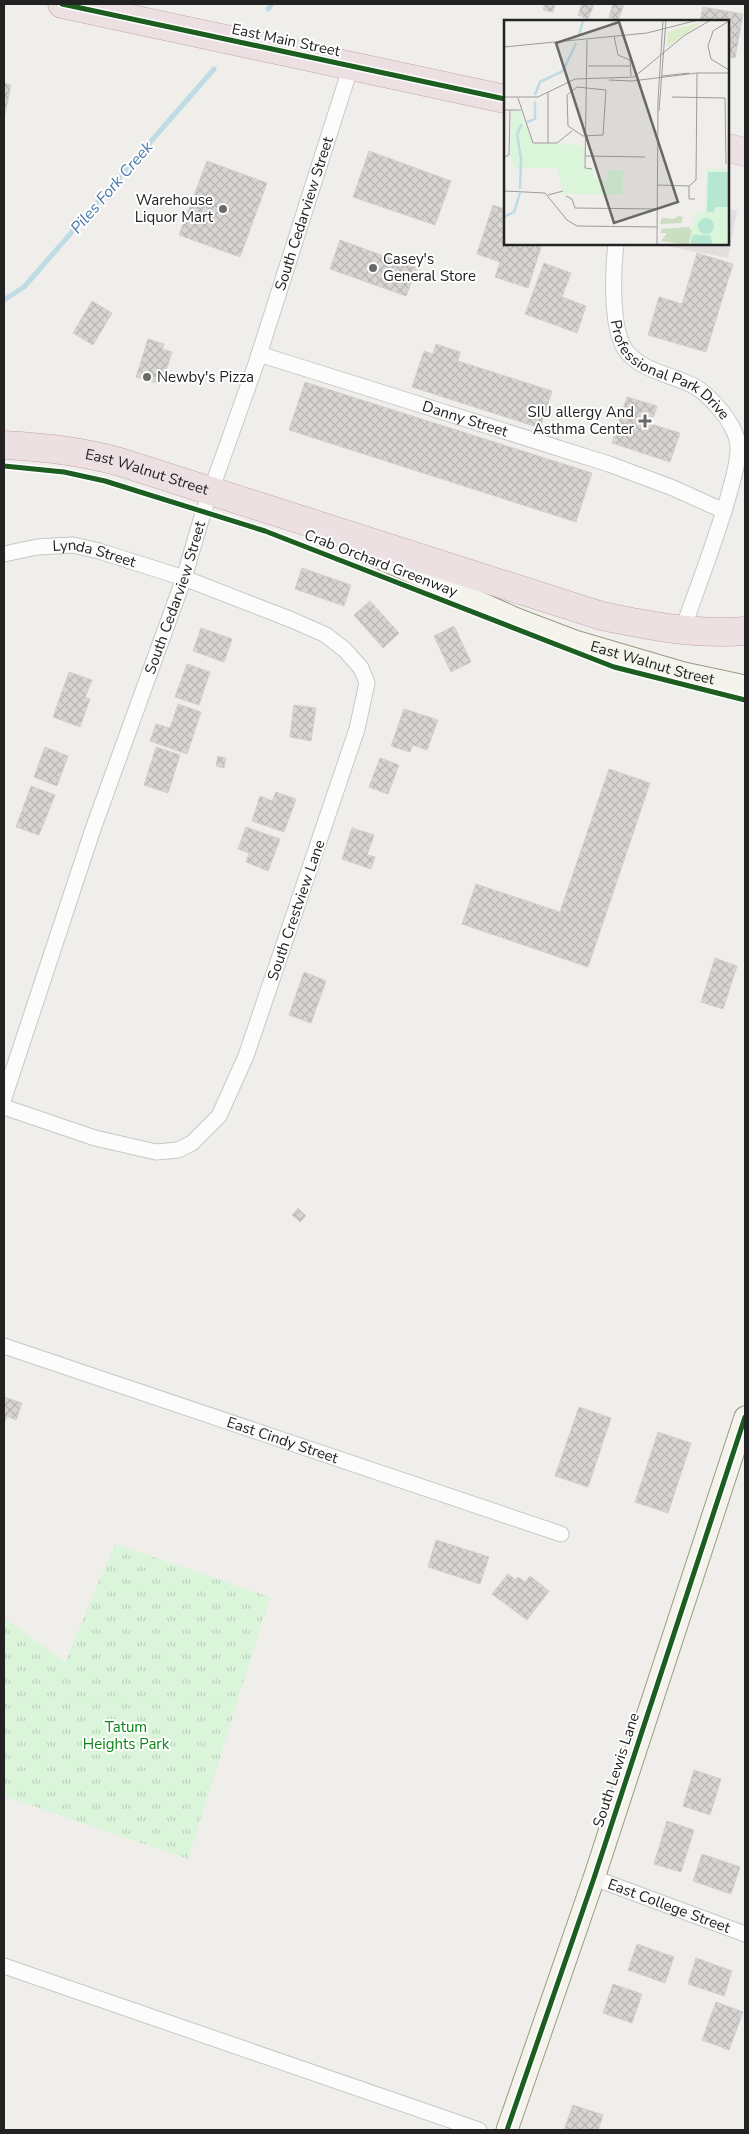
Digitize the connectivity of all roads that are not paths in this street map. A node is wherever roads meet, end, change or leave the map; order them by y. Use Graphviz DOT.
graph roads {
  1 [pos="62,4"];
  2 [pos="351,66"];
  3 [pos="504,99"];
  4 [pos="729,148"];
  5 [pos="745,152"];
  6 [pos="616,245"];
  7 [pos="259,354"];
  8 [pos="4,445"];
  9 [pos="211,491"];
  10 [pos="724,511"];
  11 [pos="286,515"];
  12 [pos="4,554"];
  13 [pos="184,578"];
  14 [pos="682,631"];
  15 [pos="745,631"];
  16 [pos="745,686"];
  17 [pos="4,1098"];
  18 [pos="4,1107"];
  19 [pos="4,1346"];
  20 [pos="745,1417"];
  21 [pos="561,1534"];
  22 [pos="594,1878"];
  23 [pos="745,1934"];
  24 [pos="4,1966"];
  25 [pos="479,2130"];
  26 [pos="507,2130"];
  1 -- 2 [label="highway, East Main Street"];
  2 -- 3 [label="highway, East Main Street"];
  2 -- 7 [label="street, South Cedarview Street"];
  4 -- 5 [label="highway"];
  6 -- 10 [label="street, Professional Park Drive"];
  7 -- 9 [label="street, South Cedarview Street"];
  7 -- 10 [label="street, Danny Street"];
  8 -- 9 [label="highway, East Walnut Street"];
  9 -- 11 [label="highway, East Walnut Street"];
  9 -- 13 [label="street, South Cedarview Street"];
  10 -- 14 [label="street, Professional Park Drive"];
  11 -- 14 [label="highway, East Walnut Street"];
  11 -- 16 [label="street, East Walnut Street"];
  12 -- 13 [label="street, Lynda Street"];
  13 -- 17 [label="street, South Cedarview Street"];
  13 -- 18 [label="street, South Crestview Lane"];
  14 -- 15 [label="highway, East Walnut Street"];
  19 -- 21 [label="street, East Cindy Street"];
  20 -- 22 [label="street, South Lewis Lane"];
  22 -- 23 [label="street, East College Street"];
  22 -- 26 [label="street, South Lewis Lane"];
  24 -- 25 [label="street"];
}
